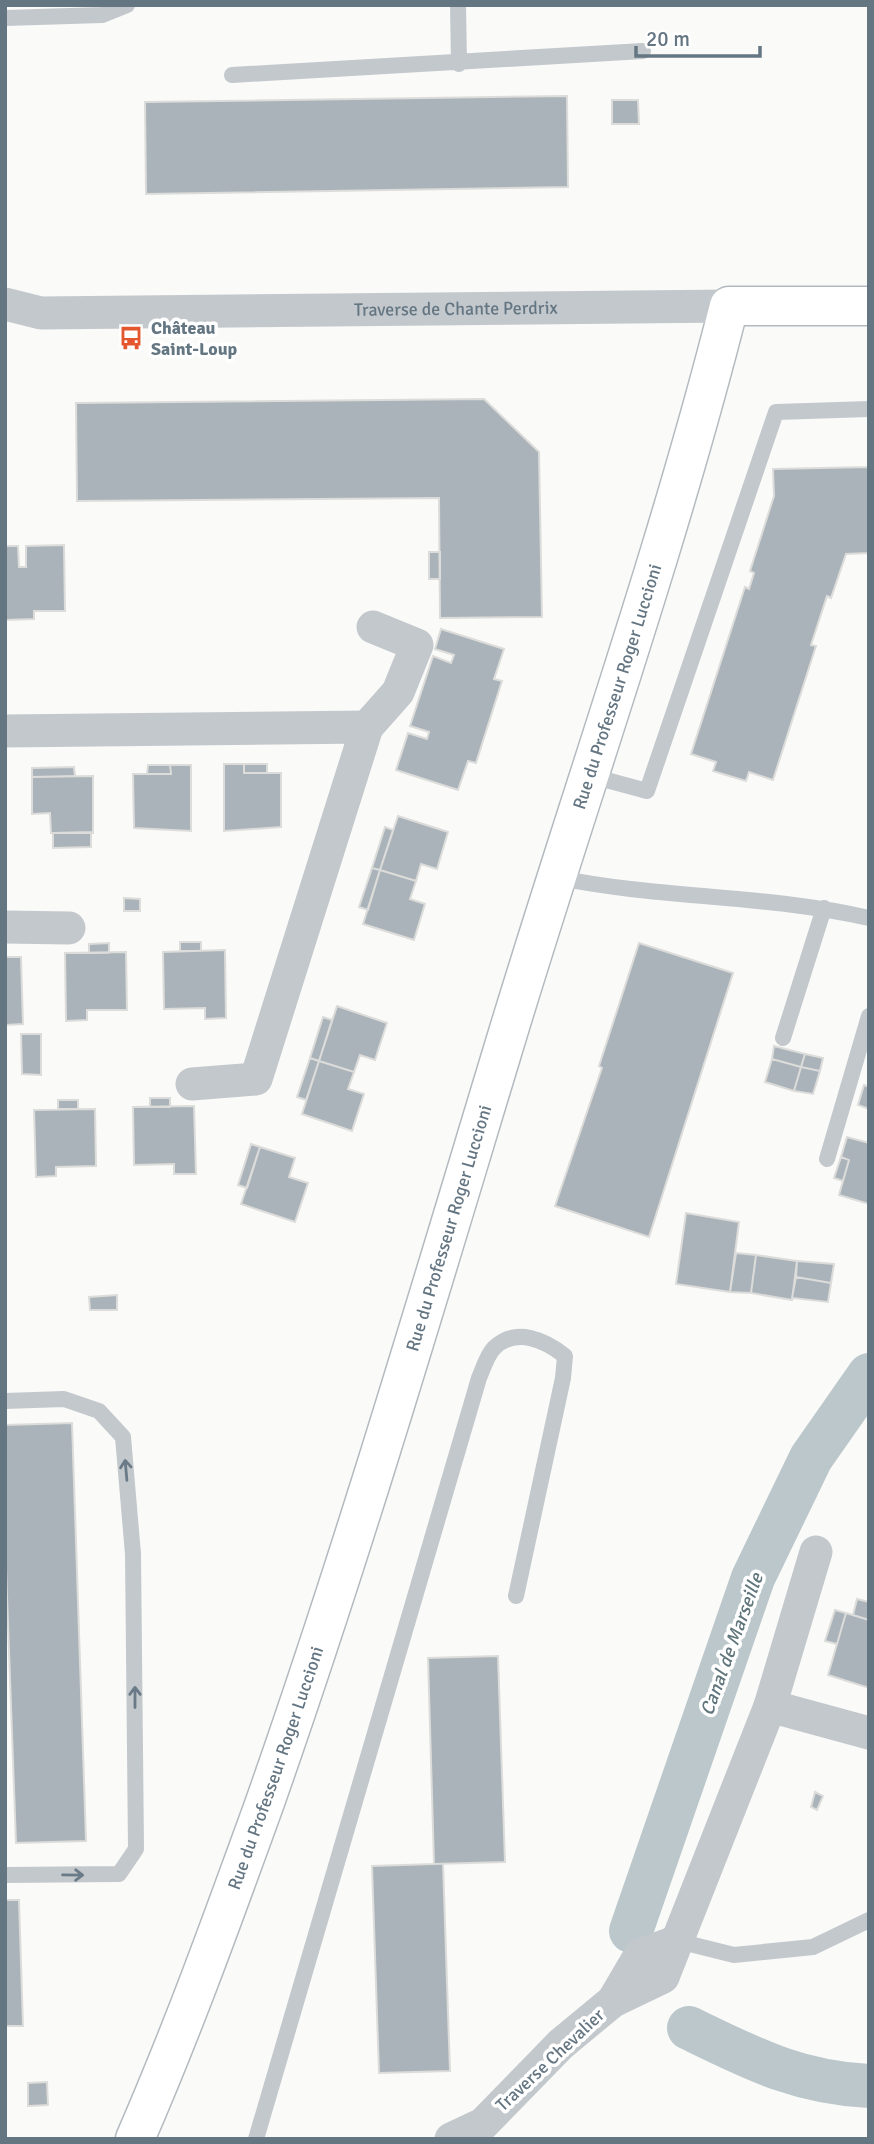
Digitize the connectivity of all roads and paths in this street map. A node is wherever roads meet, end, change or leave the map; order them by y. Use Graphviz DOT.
graph roads {
  1 [pos="127,5"];
  2 [pos="458,5"];
  3 [pos="5,18"];
  4 [pos="642,51"];
  5 [pos="459,64"];
  6 [pos="232,75"];
  7 [pos="5,304"];
  8 [pos="729,306"];
  9 [pos="869,306"];
  10 [pos="41,313"];
  11 [pos="5,324"];
  12 [pos="869,409"];
  13 [pos="373,627"];
  14 [pos="367,727"];
  15 [pos="5,731"];
  16 [pos="587,775"];
  17 [pos="555,877"];
  18 [pos="824,908"];
  19 [pos="869,918"];
  20 [pos="5,927"];
  21 [pos="69,928"];
  22 [pos="869,1016"];
  23 [pos="783,1038"];
  24 [pos="192,1084"];
  25 [pos="827,1159"];
  26 [pos="5,1401"];
  27 [pos="816,1552"];
  28 [pos="516,1596"];
  29 [pos="769,1706"];
  30 [pos="869,1733"];
  31 [pos="5,1875"];
  32 [pos="869,1920"];
  33 [pos="678,1941"];
  34 [pos="135,2139"];
  35 [pos="256,2139"];
  36 [pos="451,2139"];
  1 -- 3 [label="lane"];
  2 -- 5 [label="lane"];
  4 -- 5 [label="lane"];
  5 -- 6 [label="lane"];
  7 -- 10 [label="street, Traverse de Chante Perdrix"];
  8 -- 9 [label="street, Traverse de Chante Perdrix"];
  8 -- 10 [label="street, Traverse de Chante Perdrix"];
  8 -- 16 [label="street, Rue du Professeur Roger Luccioni"];
  10 -- 11 [label="street, Traverse de Chante Perdrix"];
  12 -- 16 [label="lane"];
  13 -- 14 [label="street"];
  14 -- 15 [label="street"];
  14 -- 24 [label="street"];
  16 -- 17 [label="street, Rue du Professeur Roger Luccioni"];
  17 -- 18 [label="lane"];
  17 -- 34 [label="street, Rue du Professeur Roger Luccioni"];
  18 -- 19 [label="lane"];
  18 -- 23 [label="lane"];
  20 -- 21 [label="street"];
  22 -- 25 [label="lane"];
  31 -- 26 [label="lane, one-way"];
  27 -- 29 [label="street, Traverse Chevalier"];
  28 -- 35 [label="lane"];
  29 -- 30 [label="street"];
  29 -- 33 [label="street, Traverse Chevalier"];
  32 -- 33 [label="lane"];
  33 -- 36 [label="street, Traverse Chevalier"];
}
